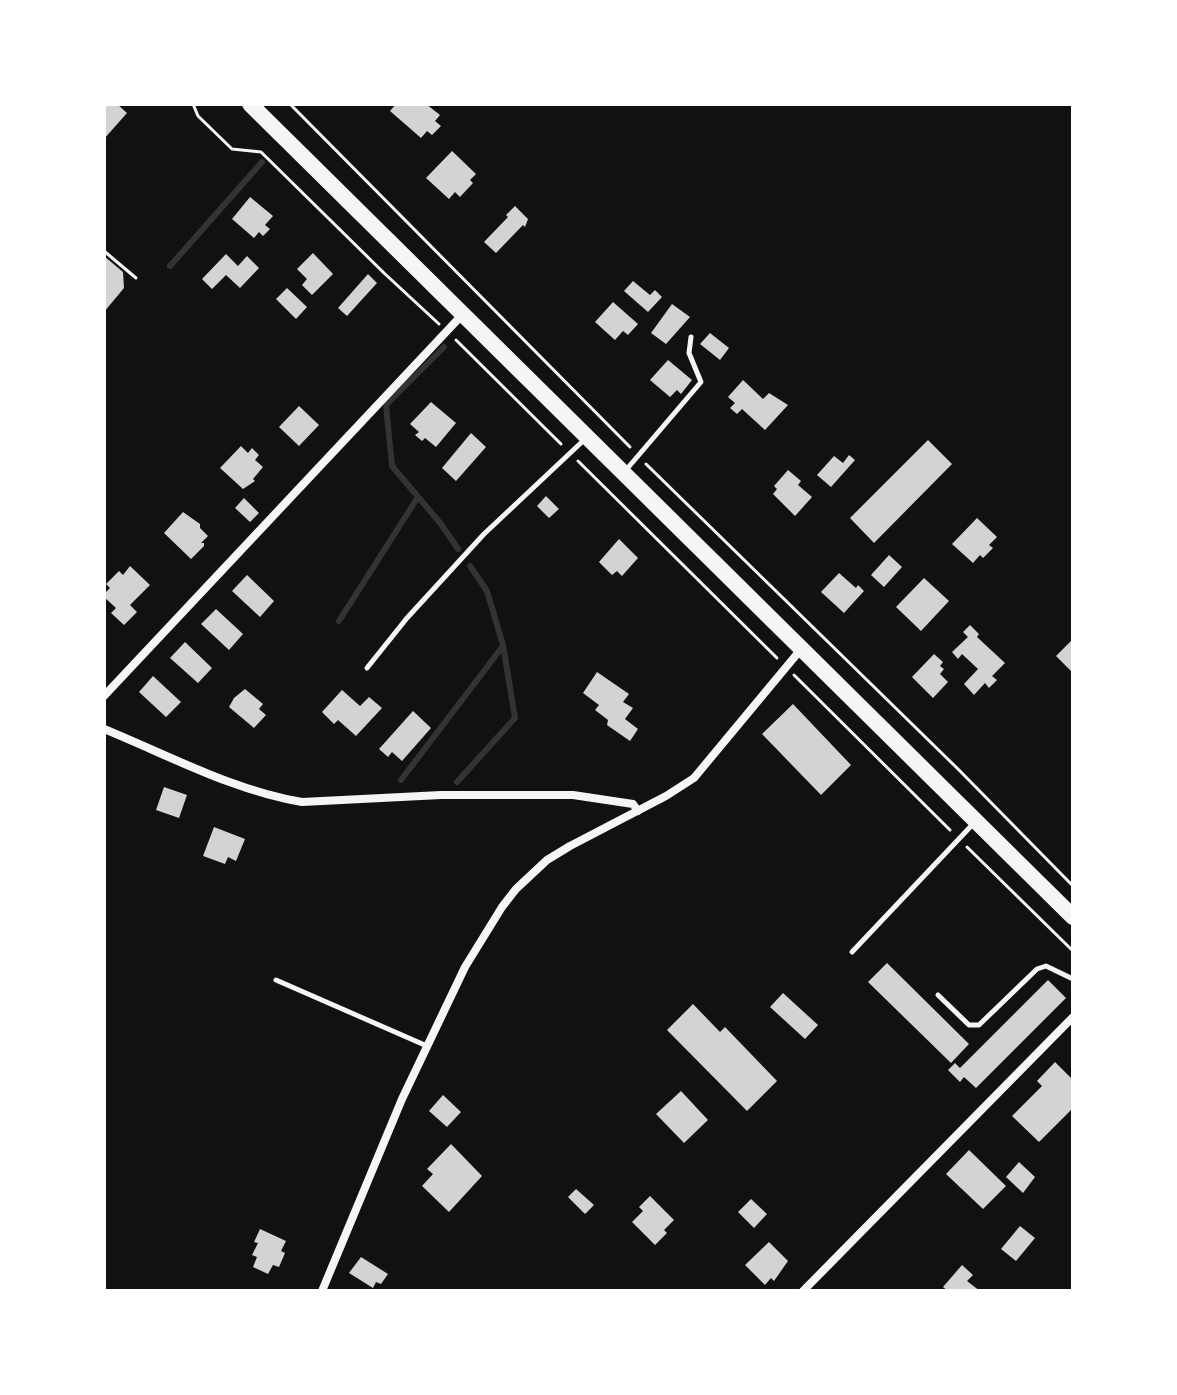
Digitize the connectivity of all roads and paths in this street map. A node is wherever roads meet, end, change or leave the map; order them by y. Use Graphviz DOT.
graph roads {
  1 [pos="193,104"];
  2 [pos="250,104"];
  3 [pos="290,104"];
  4 [pos="104,251"];
  5 [pos="136,278"];
  6 [pos="463,314"];
  7 [pos="446,331"];
  8 [pos="691,337"];
  9 [pos="588,436"];
  10 [pos="571,453"];
  11 [pos="638,456"];
  12 [pos="624,472"];
  13 [pos="802,648"];
  14 [pos="367,668"];
  15 [pos="786,668"];
  16 [pos="104,696"];
  17 [pos="104,729"];
  18 [pos="638,811"];
  19 [pos="976,820"];
  20 [pos="960,839"];
  21 [pos="1073,886"];
  22 [pos="1073,917"];
  23 [pos="1073,951"];
  24 [pos="852,952"];
  25 [pos="1073,979"];
  26 [pos="276,980"];
  27 [pos="938,995"];
  28 [pos="1073,1017"];
  29 [pos="427,1046"];
  30 [pos="322,1291"];
  31 [pos="803,1291"];
  1 -- 7 [label="path"];
  2 -- 6 [label="main road"];
  3 -- 11 [label="path"];
  4 -- 5 [label="path"];
  6 -- 7 [label="street"];
  6 -- 9 [label="main road"];
  7 -- 10 [label="path"];
  7 -- 16 [label="street"];
  8 -- 11 [label="lane"];
  9 -- 10 [label="lane"];
  9 -- 12 [label="main road"];
  10 -- 14 [label="lane"];
  10 -- 15 [label="path"];
  11 -- 12 [label="lane"];
  11 -- 21 [label="path"];
  12 -- 13 [label="main road"];
  13 -- 15 [label="street"];
  13 -- 19 [label="main road"];
  15 -- 18 [label="street"];
  15 -- 20 [label="path"];
  17 -- 18 [label="street"];
  18 -- 29 [label="street"];
  19 -- 20 [label="lane"];
  19 -- 22 [label="main road"];
  20 -- 23 [label="path"];
  20 -- 24 [label="lane"];
  25 -- 27 [label="lane"];
  26 -- 29 [label="lane"];
  28 -- 31 [label="street"];
  29 -- 30 [label="street"];
}
